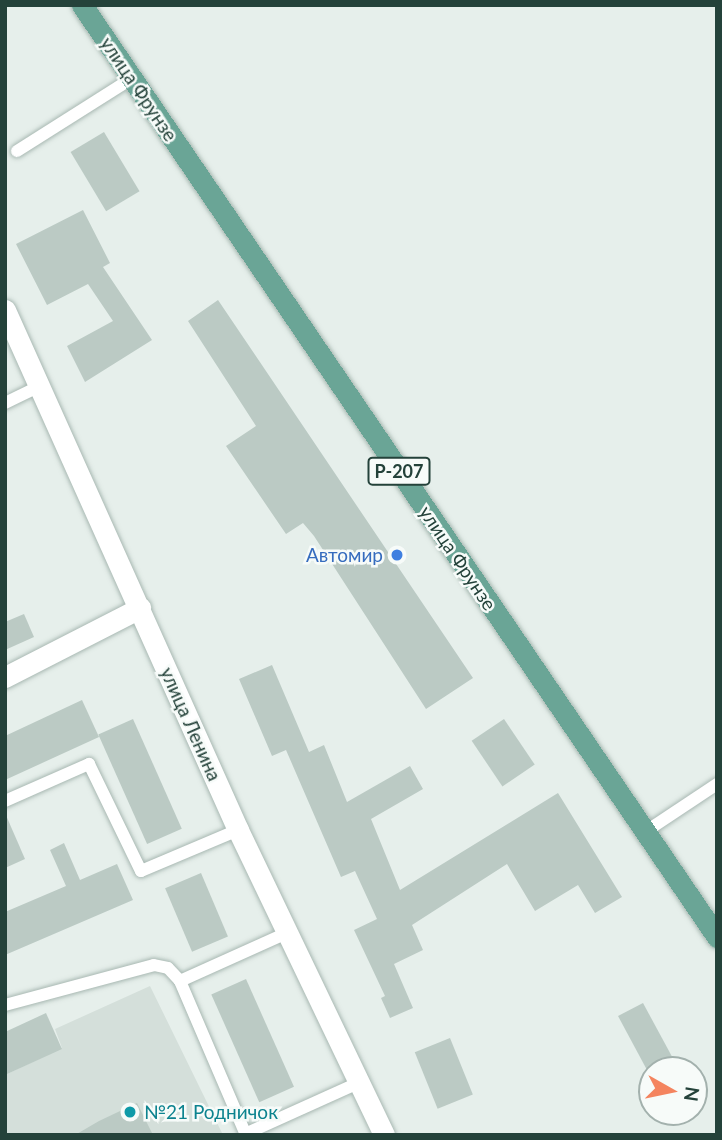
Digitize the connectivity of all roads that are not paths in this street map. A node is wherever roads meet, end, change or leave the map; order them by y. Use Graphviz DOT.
graph roads {
  1 [pos="82,5"];
  2 [pos="131,79"];
  3 [pos="17,151"];
  4 [pos="5,310"];
  5 [pos="40,386"];
  6 [pos="5,403"];
  7 [pos="140,608"];
  8 [pos="5,677"];
  9 [pos="717,785"];
  10 [pos="5,801"];
  11 [pos="238,830"];
  12 [pos="645,832"];
  13 [pos="289,932"];
  14 [pos="717,937"];
  15 [pos="180,981"];
  16 [pos="5,1005"];
  17 [pos="360,1082"];
  18 [pos="246,1134"];
  19 [pos="384,1135"];
  1 -- 2 [label="main road, улица Фрунзе / Р-207"];
  2 -- 3 [label="lane"];
  2 -- 12 [label="main road, улица Фрунзе / Р-207"];
  4 -- 5 [label="street, улица Ленина"];
  5 -- 6 [label="lane"];
  5 -- 7 [label="street, улица Ленина"];
  7 -- 8 [label="street"];
  7 -- 11 [label="street, улица Ленина"];
  9 -- 12 [label="lane"];
  10 -- 11 [label="lane"];
  11 -- 13 [label="street, улица Ленина"];
  12 -- 14 [label="main road, улица Фрунзе / Р-207"];
  13 -- 15 [label="lane"];
  13 -- 17 [label="street, улица Ленина"];
  15 -- 16 [label="lane"];
  15 -- 18 [label="lane"];
  17 -- 18 [label="lane"];
  17 -- 19 [label="street, улица Ленина"];
}
